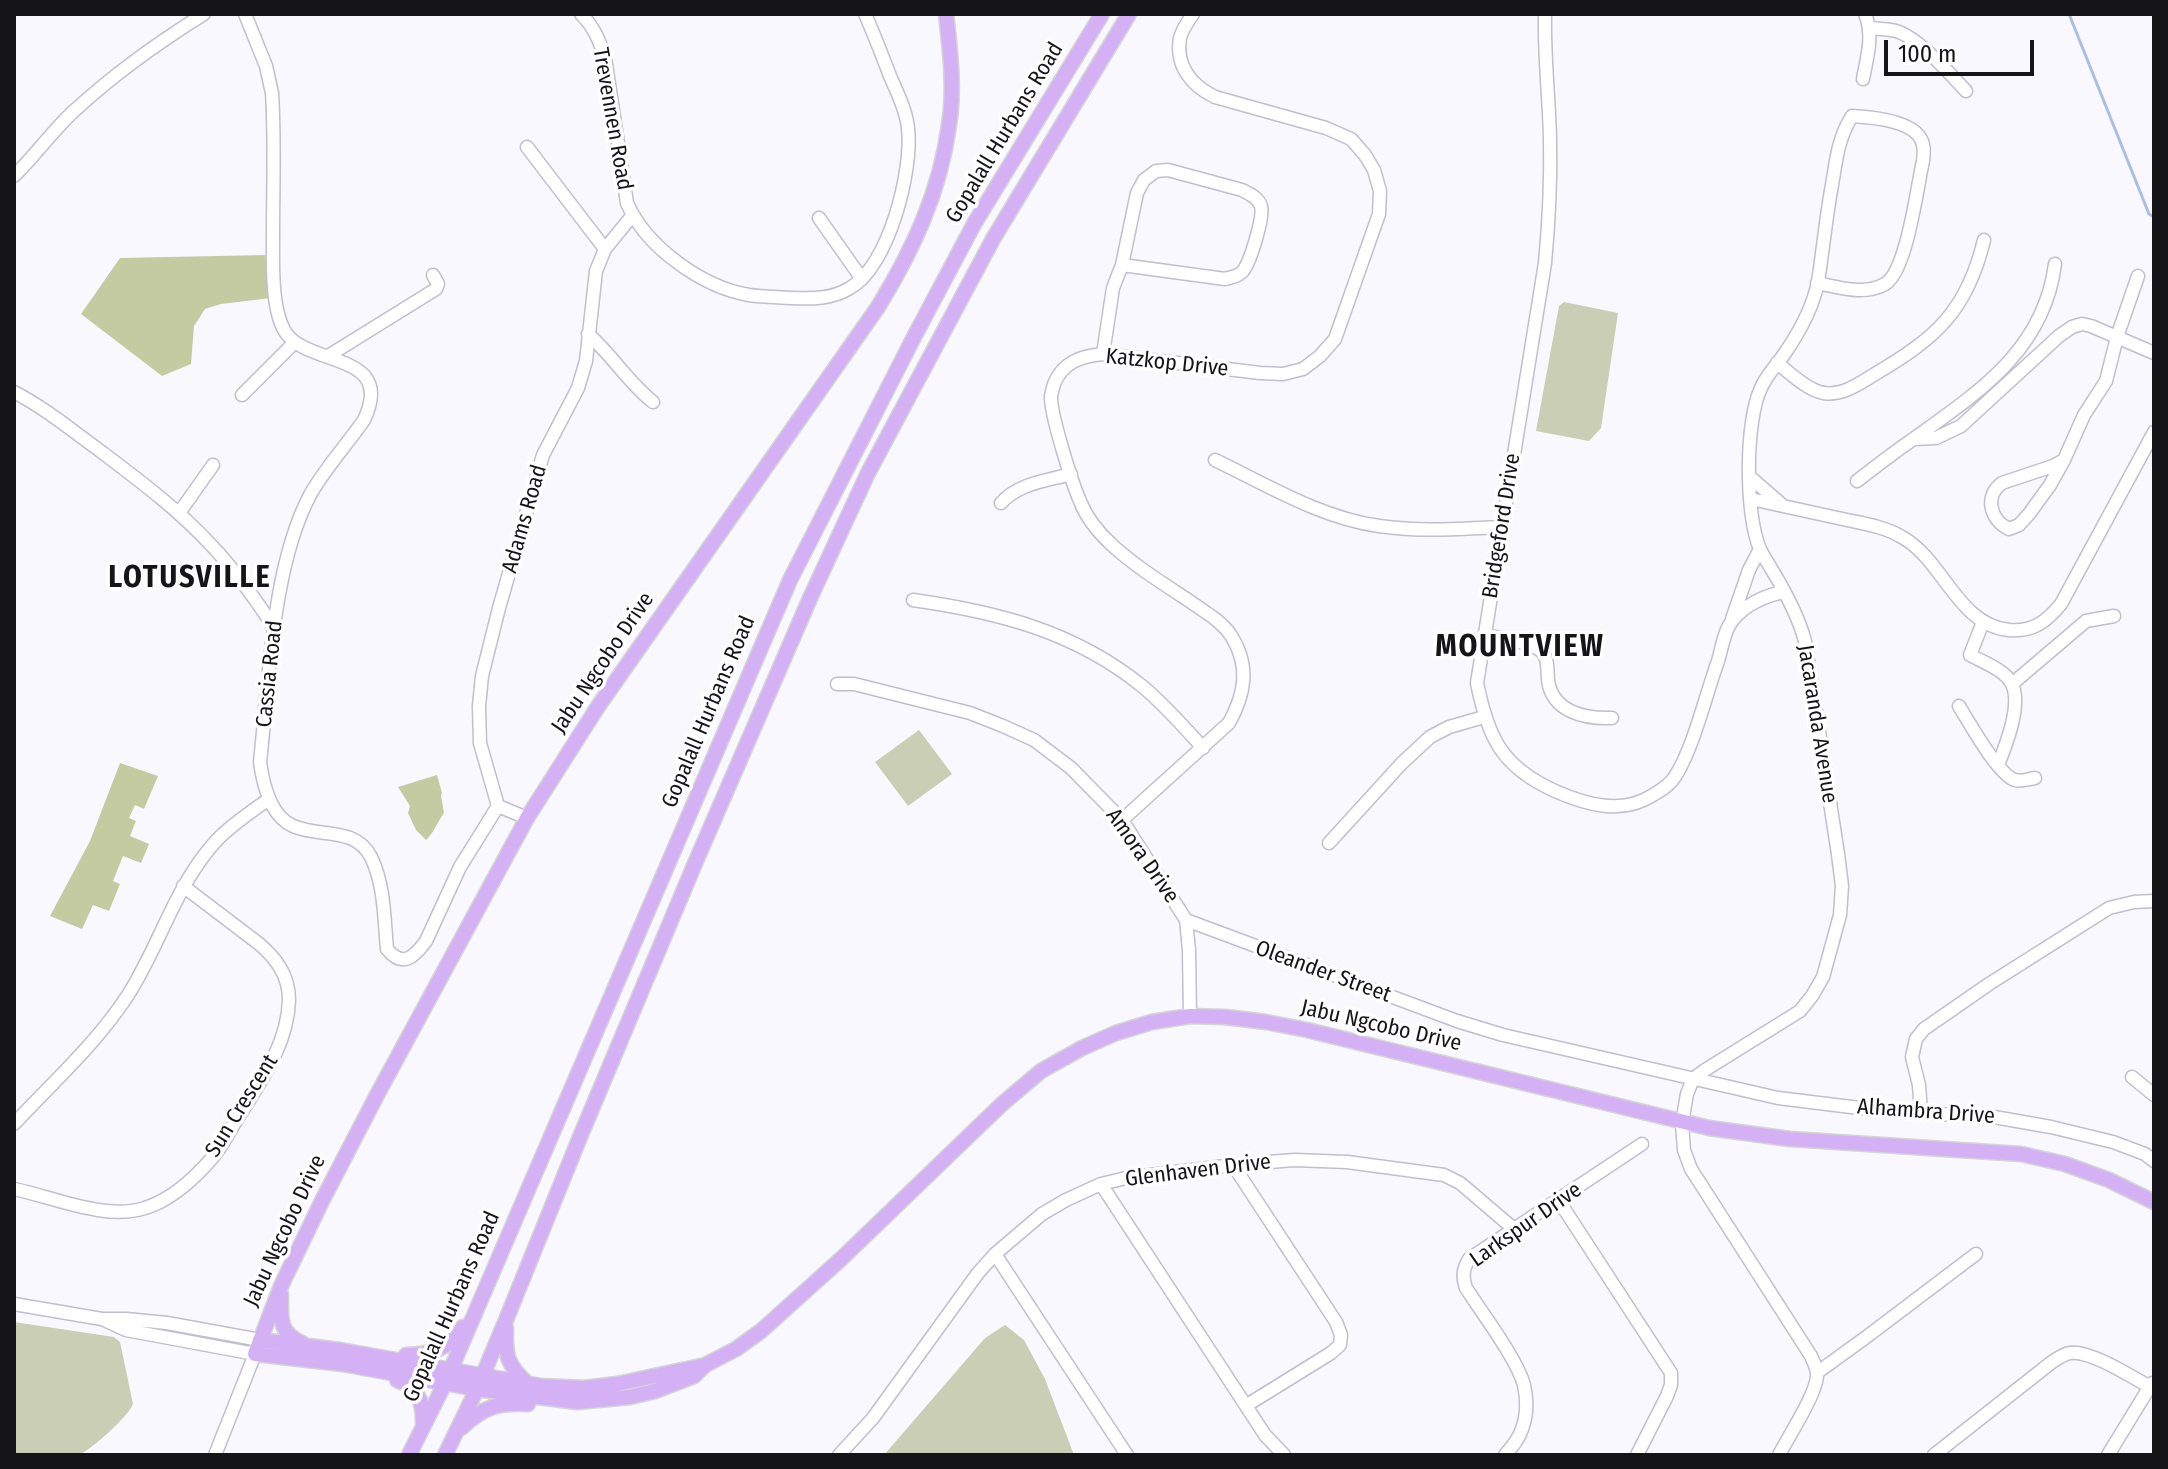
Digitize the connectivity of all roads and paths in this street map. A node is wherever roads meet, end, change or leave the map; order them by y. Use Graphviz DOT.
graph roads {
  1 [pos="204,14"];
  2 [pos="245,14"];
  3 [pos="581,14"];
  4 [pos="865,14"];
  5 [pos="946,14"];
  6 [pos="1102,14"];
  7 [pos="1129,14"];
  8 [pos="1193,14"];
  9 [pos="1545,14"];
  10 [pos="1865,14"];
  11 [pos="1870,28"];
  12 [pos="1863,79"];
  13 [pos="1966,91"];
  14 [pos="527,147"];
  15 [pos="15,172"];
  16 [pos="632,216"];
  17 [pos="819,218"];
  18 [pos="1984,240"];
  19 [pos="605,249"];
  20 [pos="2055,264"];
  21 [pos="1122,265"];
  22 [pos="433,275"];
  23 [pos="2138,276"];
  24 [pos="862,279"];
  25 [pos="1817,283"];
  26 [pos="588,334"];
  27 [pos="2117,337"];
  28 [pos="295,342"];
  29 [pos="2154,353"];
  30 [pos="1103,354"];
  31 [pos="328,356"];
  32 [pos="1777,363"];
  33 [pos="14,392"];
  34 [pos="242,395"];
  35 [pos="653,402"];
  36 [pos="2154,432"];
  37 [pos="1913,439"];
  38 [pos="1215,460"];
  39 [pos="2064,460"];
  40 [pos="213,465"];
  41 [pos="1071,474"];
  42 [pos="1750,477"];
  43 [pos="1857,481"];
  44 [pos="1751,499"];
  45 [pos="1001,503"];
  46 [pos="1782,506"];
  47 [pos="179,513"];
  48 [pos="1501,527"];
  49 [pos="1754,529"];
  50 [pos="1760,549"];
  51 [pos="1784,592"];
  52 [pos="913,600"];
  53 [pos="2114,616"];
  54 [pos="1731,622"];
  55 [pos="1983,622"];
  56 [pos="275,629"];
  57 [pos="1484,635"];
  58 [pos="837,684"];
  59 [pos="2012,684"];
  60 [pos="1959,706"];
  61 [pos="1484,717"];
  62 [pos="1612,718"];
  63 [pos="1203,748"];
  64 [pos="1998,765"];
  65 [pos="2035,778"];
  66 [pos="269,799"];
  67 [pos="498,806"];
  68 [pos="527,818"];
  69 [pos="1122,820"];
  70 [pos="1329,843"];
  71 [pos="183,886"];
  72 [pos="2154,901"];
  73 [pos="1186,920"];
  74 [pos="1190,1016"];
  75 [pos="2132,1077"];
  76 [pos="1693,1079"];
  77 [pos="2154,1095"];
  78 [pos="1921,1113"];
  79 [pos="1682,1123"];
  80 [pos="14,1124"];
  81 [pos="2154,1143"];
  82 [pos="1642,1144"];
  83 [pos="2149,1157"];
  84 [pos="1233,1165"];
  85 [pos="1101,1184"];
  86 [pos="14,1189"];
  87 [pos="1559,1201"];
  88 [pos="2154,1202"];
  89 [pos="1514,1229"];
  90 [pos="995,1254"];
  91 [pos="1976,1254"];
  92 [pos="491,1274"];
  93 [pos="281,1286"];
  94 [pos="14,1304"];
  95 [pos="506,1320"];
  96 [pos="258,1347"];
  97 [pos="315,1348"];
  98 [pos="365,1355"];
  99 [pos="705,1365"];
  100 [pos="373,1370"];
  101 [pos="1818,1372"];
  102 [pos="448,1376"];
  103 [pos="479,1382"];
  104 [pos="529,1384"];
  105 [pos="2152,1384"];
  106 [pos="577,1402"];
  107 [pos="1247,1405"];
  108 [pos="423,1426"];
  109 [pos="455,1434"];
  110 [pos="215,1455"];
  111 [pos="409,1455"];
  112 [pos="445,1455"];
  113 [pos="839,1455"];
  114 [pos="1127,1455"];
  115 [pos="1284,1455"];
  116 [pos="1505,1455"];
  117 [pos="1637,1455"];
  118 [pos="1779,1455"];
  119 [pos="1934,1455"];
  120 [pos="2108,1455"];
  1 -- 15 [label="street"];
  2 -- 28 [label="street"];
  3 -- 16 [label="street, Trevennen Road"];
  4 -- 24 [label="street"];
  5 -- 68 [label="main road, Jabu Ngcobo Drive"];
  6 -- 92 [label="main road, Gopalall Hurbans Road"];
  7 -- 95 [label="main road, Gopalall Hurbans Road"];
  8 -- 30 [label="street, Katzkop Drive"];
  9 -- 48 [label="street, Bridgeford Drive"];
  10 -- 11 [label="street"];
  11 -- 12 [label="street"];
  11 -- 13 [label="street"];
  14 -- 19 [label="street"];
  16 -- 19 [label="street, Adams Road"];
  16 -- 24 [label="street, Trevennen Road"];
  17 -- 24 [label="street"];
  18 -- 32 [label="street"];
  19 -- 26 [label="street, Adams Road"];
  20 -- 37 [label="street"];
  21 -- 21 [label="street"];
  21 -- 30 [label="street"];
  22 -- 31 [label="street"];
  23 -- 27 [label="street"];
  25 -- 25 [label="street, Jacaranda Avenue"];
  25 -- 32 [label="street, Jacaranda Avenue"];
  26 -- 35 [label="street"];
  26 -- 67 [label="street, Adams Road"];
  27 -- 29 [label="street"];
  27 -- 37 [label="street"];
  27 -- 39 [label="street"];
  28 -- 31 [label="street, Cassia Road"];
  28 -- 34 [label="street"];
  30 -- 41 [label="street, Katzkop Drive"];
  31 -- 56 [label="street, Cassia Road"];
  32 -- 42 [label="street, Jacaranda Avenue"];
  33 -- 47 [label="street"];
  36 -- 55 [label="street"];
  37 -- 43 [label="street"];
  38 -- 48 [label="street"];
  39 -- 39 [label="street"];
  40 -- 47 [label="street"];
  41 -- 45 [label="street"];
  41 -- 63 [label="street, Katzkop Drive"];
  42 -- 44 [label="street, Jacaranda Avenue"];
  42 -- 46 [label="street"];
  44 -- 46 [label="street"];
  44 -- 49 [label="street, Jacaranda Avenue"];
  46 -- 49 [label="street"];
  46 -- 55 [label="street"];
  47 -- 56 [label="street"];
  48 -- 57 [label="street, Bridgeford Drive"];
  49 -- 50 [label="street, Jacaranda Avenue"];
  50 -- 51 [label="street, Jacaranda Avenue"];
  50 -- 54 [label="street, Bridgeford Drive"];
  51 -- 54 [label="street"];
  51 -- 76 [label="street, Jacaranda Avenue"];
  52 -- 63 [label="street"];
  53 -- 59 [label="street"];
  54 -- 61 [label="street, Bridgeford Drive"];
  55 -- 59 [label="street"];
  56 -- 66 [label="street, Cassia Road"];
  57 -- 61 [label="street, Bridgeford Drive"];
  57 -- 62 [label="street"];
  58 -- 69 [label="street, Amora Drive"];
  59 -- 64 [label="street"];
  60 -- 64 [label="street"];
  61 -- 70 [label="street"];
  63 -- 69 [label="street, Katzkop Drive"];
  64 -- 65 [label="street"];
  66 -- 67 [label="street"];
  66 -- 71 [label="street"];
  67 -- 68 [label="street"];
  68 -- 93 [label="main road, Jabu Ngcobo Drive"];
  69 -- 73 [label="street, Amora Drive"];
  71 -- 80 [label="street"];
  71 -- 86 [label="street, Sun Crescent"];
  72 -- 78 [label="street"];
  73 -- 74 [label="street, Amora Drive"];
  73 -- 76 [label="street, Oleander Street"];
  74 -- 79 [label="main road, Jabu Ngcobo Drive"];
  74 -- 99 [label="main road, Jabu Ngcobo Drive"];
  75 -- 77 [label="street"];
  76 -- 78 [label="street, Alhambra Drive"];
  76 -- 79 [label="street"];
  78 -- 83 [label="street, Alhambra Drive"];
  79 -- 88 [label="main road, Jabu Ngcobo Drive"];
  79 -- 101 [label="street"];
  81 -- 83 [label="street"];
  82 -- 87 [label="street, Larkspur Drive"];
  84 -- 85 [label="street, Glenhaven Drive"];
  84 -- 89 [label="street, Glenhaven Drive"];
  84 -- 107 [label="street"];
  85 -- 90 [label="street, Glenhaven Drive"];
  85 -- 107 [label="street"];
  87 -- 89 [label="street, Larkspur Drive"];
  87 -- 117 [label="street"];
  89 -- 116 [label="street, Larkspur Drive"];
  90 -- 113 [label="street, Glenhaven Drive"];
  90 -- 114 [label="street"];
  91 -- 101 [label="street"];
  92 -- 98 [label="main road"];
  92 -- 102 [label="main road, Gopalall Hurbans Road"];
  93 -- 96 [label="main road, Jabu Ngcobo Drive"];
  93 -- 97 [label="main road"];
  94 -- 96 [label="street"];
  95 -- 103 [label="main road, Gopalall Hurbans Road"];
  95 -- 104 [label="main road"];
  96 -- 97 [label="main road, Jabu Ngcobo Drive"];
  96 -- 100 [label="main road, Jabu Ngcobo Drive"];
  96 -- 110 [label="street"];
  97 -- 98 [label="main road, Jabu Ngcobo Drive"];
  98 -- 102 [label="main road, Jabu Ngcobo Drive"];
  99 -- 104 [label="main road, Jabu Ngcobo Drive"];
  99 -- 106 [label="main road, Jabu Ngcobo Drive"];
  100 -- 102 [label="main road, Jabu Ngcobo Drive"];
  100 -- 108 [label="main road"];
  101 -- 118 [label="street"];
  102 -- 103 [label="main road, Jabu Ngcobo Drive"];
  102 -- 108 [label="main road, Gopalall Hurbans Road"];
  103 -- 104 [label="main road, Jabu Ngcobo Drive"];
  103 -- 106 [label="main road, Jabu Ngcobo Drive"];
  103 -- 109 [label="main road, Gopalall Hurbans Road"];
  105 -- 119 [label="street"];
  105 -- 120 [label="street"];
  106 -- 109 [label="main road"];
  107 -- 115 [label="street"];
  108 -- 111 [label="main road, Gopalall Hurbans Road"];
  109 -- 112 [label="main road, Gopalall Hurbans Road"];
}
